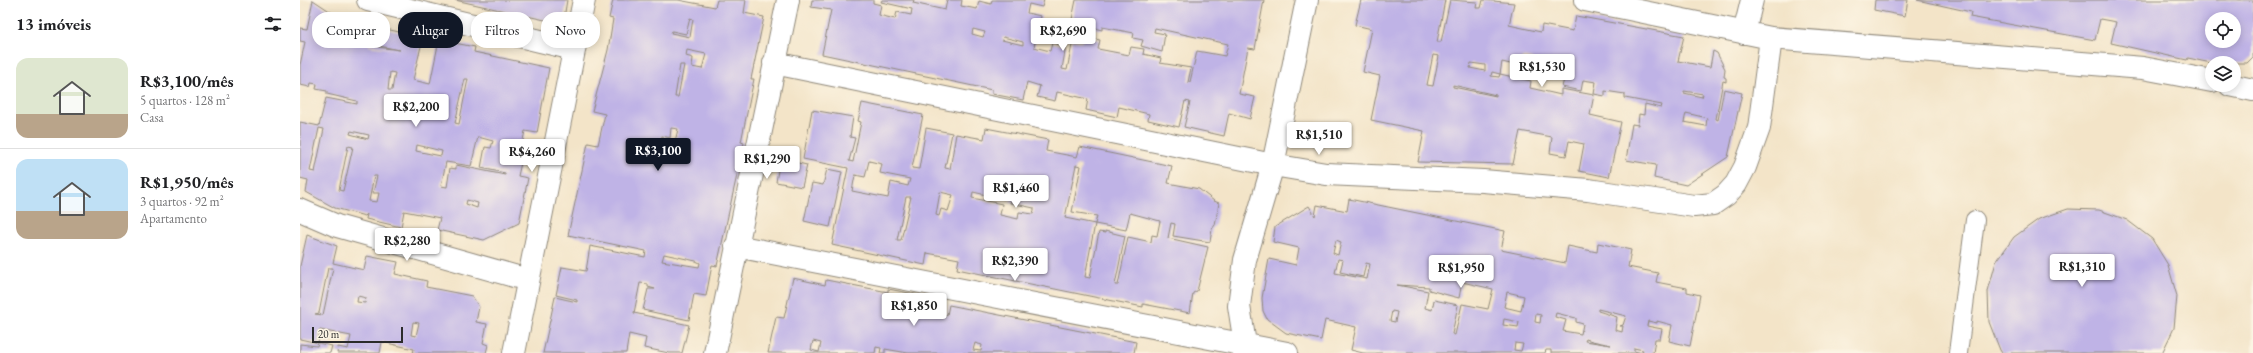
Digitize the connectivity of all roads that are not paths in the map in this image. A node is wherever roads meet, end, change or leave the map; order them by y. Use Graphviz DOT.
graph roads {
  1 [pos="368,0"];
  2 [pos="584,0"];
  3 [pos="788,0"];
  4 [pos="1307,0"];
  5 [pos="1586,0"];
  6 [pos="1752,0"];
  7 [pos="1744,33"];
  8 [pos="1771,38"];
  9 [pos="574,49"];
  10 [pos="774,63"];
  11 [pos="2205,81"];
  12 [pos="2241,87"];
  13 [pos="2253,90"];
  14 [pos="1273,165"];
  15 [pos="300,210"];
  16 [pos="1975,220"];
  17 [pos="736,246"];
  18 [pos="528,280"];
  19 [pos="1244,348"];
  20 [pos="514,353"];
  21 [pos="715,353"];
  22 [pos="1287,353"];
  23 [pos="1958,353"];
  1 -- 9 [label="street"];
  2 -- 9 [label="street"];
  3 -- 10 [label="street"];
  4 -- 14 [label="street"];
  5 -- 7 [label="street"];
  6 -- 7 [label="street"];
  7 -- 8 [label="street"];
  8 -- 11 [label="street"];
  8 -- 14 [label="street"];
  9 -- 18 [label="street"];
  10 -- 14 [label="street"];
  10 -- 17 [label="street"];
  12 -- 13 [label="street"];
  14 -- 19 [label="street"];
  15 -- 18 [label="street"];
  16 -- 23 [label="lane"];
  17 -- 19 [label="street"];
  17 -- 21 [label="street"];
  18 -- 20 [label="street"];
  19 -- 22 [label="street"];
}
